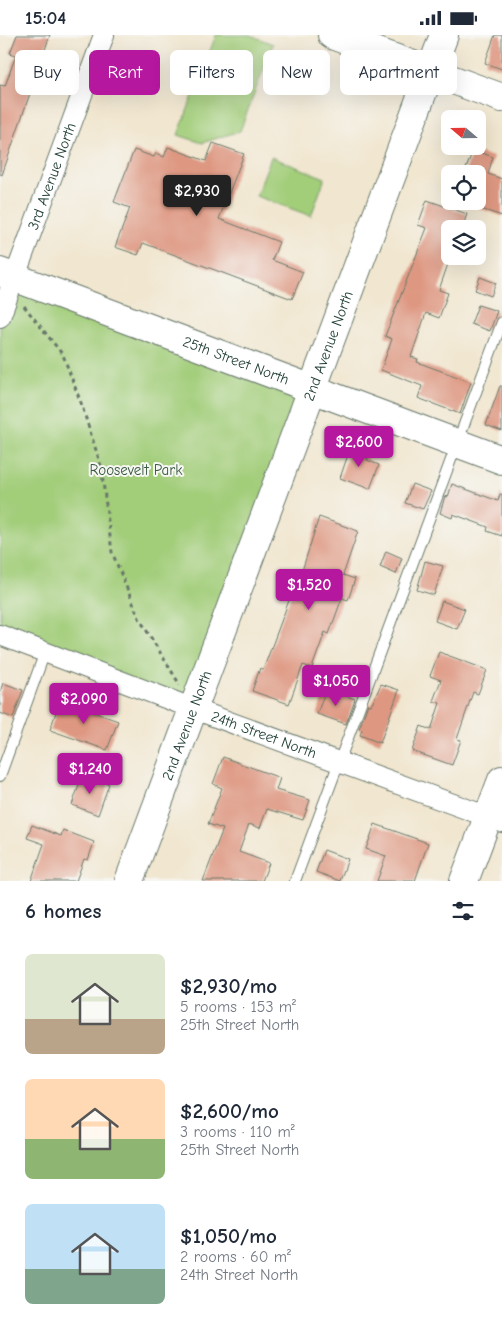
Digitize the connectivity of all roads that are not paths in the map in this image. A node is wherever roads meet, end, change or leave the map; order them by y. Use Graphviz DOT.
graph roads {
  1 [pos="104,35"];
  2 [pos="332,35"];
  3 [pos="444,35"];
  4 [pos="373,50"];
  5 [pos="439,50"];
  6 [pos="457,81"];
  7 [pos="422,95"];
  8 [pos="502,98"];
  9 [pos="7,274"];
  10 [pos="0,317"];
  11 [pos="502,322"];
  12 [pos="311,389"];
  13 [pos="458,444"];
  14 [pos="502,460"];
  15 [pos="0,635"];
  16 [pos="45,652"];
  17 [pos="194,709"];
  18 [pos="340,762"];
  19 [pos="0,776"];
  20 [pos="502,780"];
  21 [pos="495,819"];
  22 [pos="129,881"];
  23 [pos="295,881"];
  24 [pos="464,881"];
  1 -- 9 [label="street, 3rd Avenue North"];
  2 -- 4 [label="main road"];
  3 -- 5 [label="main road, 2nd Avenue North"];
  6 -- 8 [label="main road"];
  7 -- 12 [label="main road, 2nd Avenue North"];
  9 -- 10 [label="street, 3rd Avenue North"];
  9 -- 12 [label="main road, 25th Street North"];
  11 -- 13 [label="lane"];
  12 -- 13 [label="main road, 25th Street North"];
  12 -- 17 [label="main road, 2nd Avenue North"];
  13 -- 14 [label="main road, 25th Street North"];
  13 -- 18 [label="lane"];
  15 -- 16 [label="street, 24th Street North"];
  16 -- 17 [label="street, 24th Street North"];
  16 -- 19 [label="lane"];
  17 -- 18 [label="street, 24th Street North"];
  17 -- 22 [label="main road, 2nd Avenue North"];
  18 -- 21 [label="street, 24th Street North"];
  18 -- 23 [label="lane"];
  20 -- 21 [label="main road"];
  21 -- 24 [label="main road"];
}
